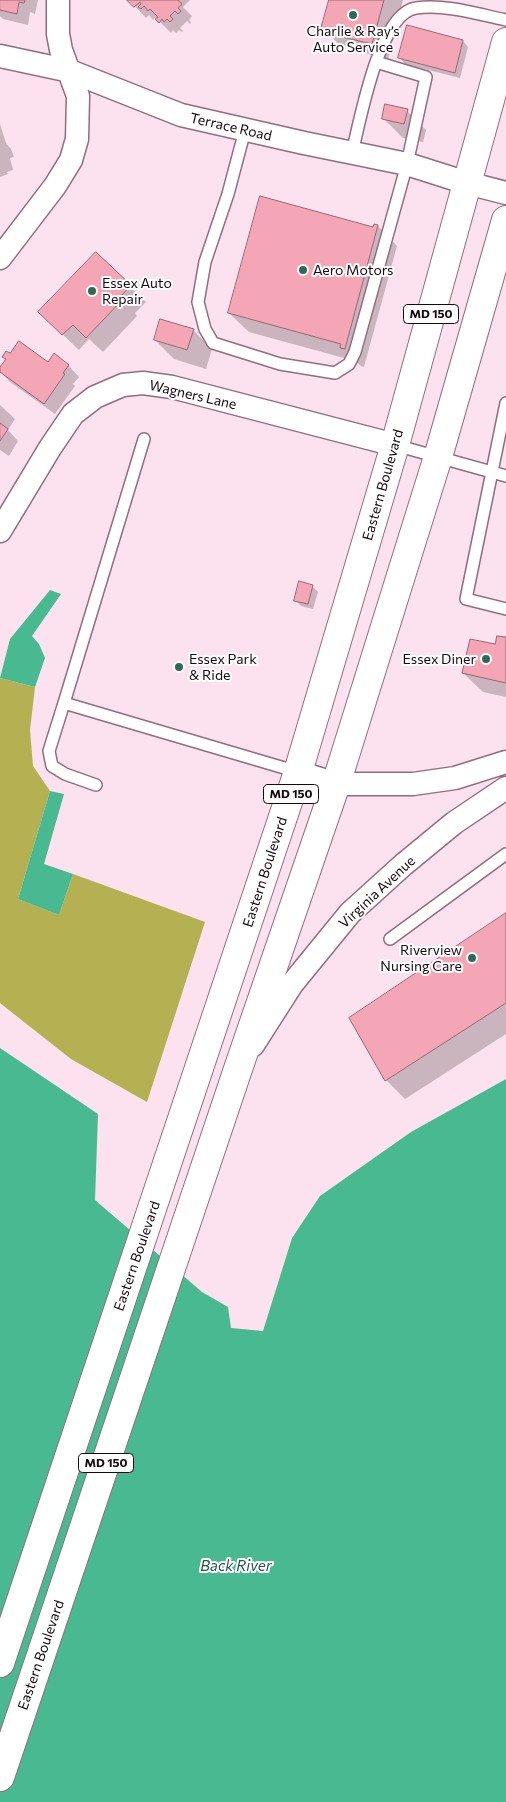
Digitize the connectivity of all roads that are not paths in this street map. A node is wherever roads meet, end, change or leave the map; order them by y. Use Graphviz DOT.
graph roads {
  1 [pos="58,0"];
  2 [pos="506,20"];
  3 [pos="506,42"];
  4 [pos="0,56"];
  5 [pos="376,62"];
  6 [pos="70,71"];
  7 [pos="245,130"];
  8 [pos="352,153"];
  9 [pos="407,164"];
  10 [pos="467,183"];
  11 [pos="506,193"];
  12 [pos="506,220"];
  13 [pos="0,258"];
  14 [pos="506,403"];
  15 [pos="144,439"];
  16 [pos="395,445"];
  17 [pos="438,457"];
  18 [pos="492,473"];
  19 [pos="506,476"];
  20 [pos="0,531"];
  21 [pos="506,609"];
  22 [pos="64,703"];
  23 [pos="506,762"];
  24 [pos="298,772"];
  25 [pos="336,784"];
  26 [pos="96,785"];
  27 [pos="506,788"];
  28 [pos="506,854"];
  29 [pos="390,939"];
  30 [pos="238,1069"];
  31 [pos="0,1663"];
  32 [pos="0,1777"];
  1 -- 6 [label="street"];
  2 -- 5 [label="lane"];
  3 -- 10 [label="main road, Eastern Boulevard / MD 150"];
  4 -- 6 [label="street, Terrace Road"];
  5 -- 8 [label="lane"];
  5 -- 9 [label="lane"];
  6 -- 7 [label="street, Terrace Road"];
  6 -- 13 [label="street"];
  7 -- 8 [label="street, Terrace Road"];
  7 -- 9 [label="lane"];
  8 -- 9 [label="street, Terrace Road"];
  9 -- 10 [label="street, Terrace Road"];
  10 -- 11 [label="street, Terrace Road"];
  10 -- 16 [label="main road, Eastern Boulevard / MD 150"];
  12 -- 17 [label="main road, Eastern Boulevard / MD 150"];
  14 -- 18 [label="lane"];
  15 -- 22 [label="lane"];
  16 -- 17 [label="lane"];
  16 -- 20 [label="street, Wagners Lane"];
  16 -- 24 [label="main road, Eastern Boulevard / MD 150"];
  17 -- 18 [label="lane"];
  17 -- 25 [label="main road, Eastern Boulevard / MD 150"];
  18 -- 19 [label="lane"];
  18 -- 21 [label="lane"];
  22 -- 24 [label="lane"];
  22 -- 26 [label="lane"];
  23 -- 25 [label="street"];
  24 -- 25 [label="street"];
  24 -- 31 [label="main road, Eastern Boulevard / MD 150"];
  25 -- 30 [label="main road, Eastern Boulevard / MD 150"];
  27 -- 30 [label="street, Virginia Avenue"];
  28 -- 29 [label="lane"];
  30 -- 32 [label="main road, Eastern Boulevard / MD 150"];
}
